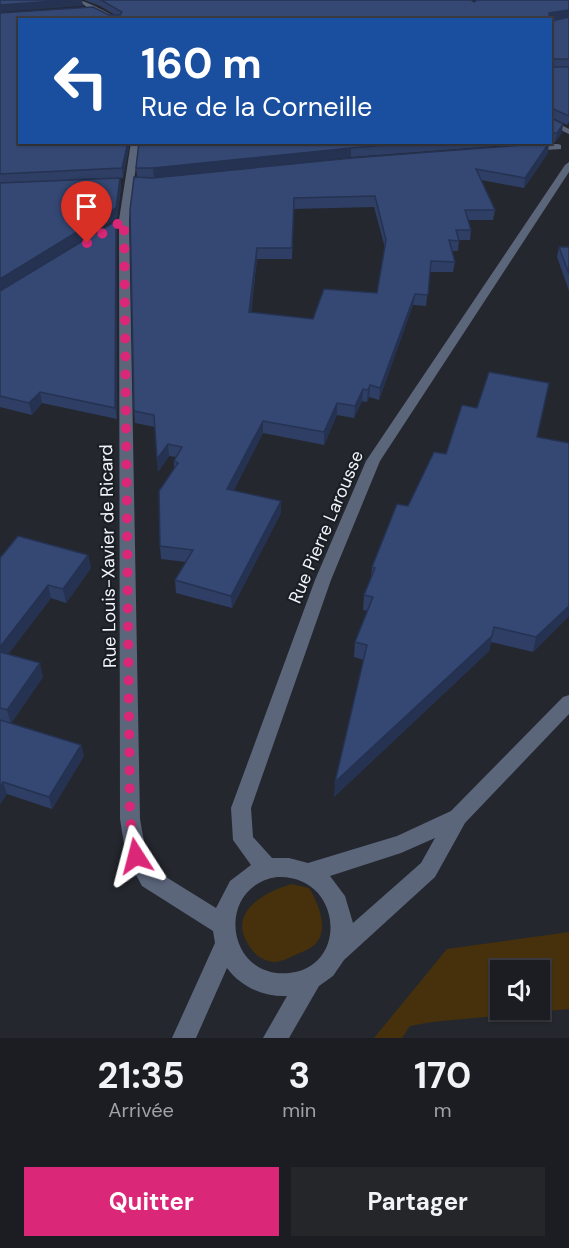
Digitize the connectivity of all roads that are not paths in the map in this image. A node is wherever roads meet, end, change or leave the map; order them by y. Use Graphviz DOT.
graph roads {
  1 [pos="81,0"];
  2 [pos="94,10"];
  3 [pos="82,11"];
  4 [pos="113,18"];
  5 [pos="552,122"];
  6 [pos="569,132"];
  7 [pos="569,142"];
  8 [pos="135,144"];
  9 [pos="514,149"];
  10 [pos="564,155"];
  11 [pos="120,182"];
  12 [pos="131,182"];
  13 [pos="142,183"];
  14 [pos="569,702"];
  15 [pos="458,817"];
  16 [pos="268,869"];
  17 [pos="307,873"];
  18 [pos="225,935"];
  19 [pos="338,952"];
  20 [pos="310,980"];
  21 [pos="184,1038"];
  22 [pos="275,1038"];
  1 -- 2 [label="street"];
  2 -- 3 [label="street"];
  2 -- 4 [label="street"];
  5 -- 6 [label="street"];
  7 -- 10 [label="street"];
  8 -- 12 [label="street, Rue Louis-Xavier de Ricard"];
  9 -- 10 [label="street"];
  10 -- 16 [label="street, Rue Pierre Larousse"];
  11 -- 12 [label="street"];
  12 -- 13 [label="street"];
  12 -- 18 [label="street, Rue Louis-Xavier de Ricard"];
  14 -- 15 [label="street"];
  15 -- 17 [label="street"];
  15 -- 19 [label="street"];
  16 -- 17 [label="street"];
  16 -- 18 [label="street"];
  17 -- 19 [label="street"];
  18 -- 20 [label="street"];
  18 -- 21 [label="street"];
  19 -- 20 [label="street"];
  20 -- 22 [label="street"];
}
